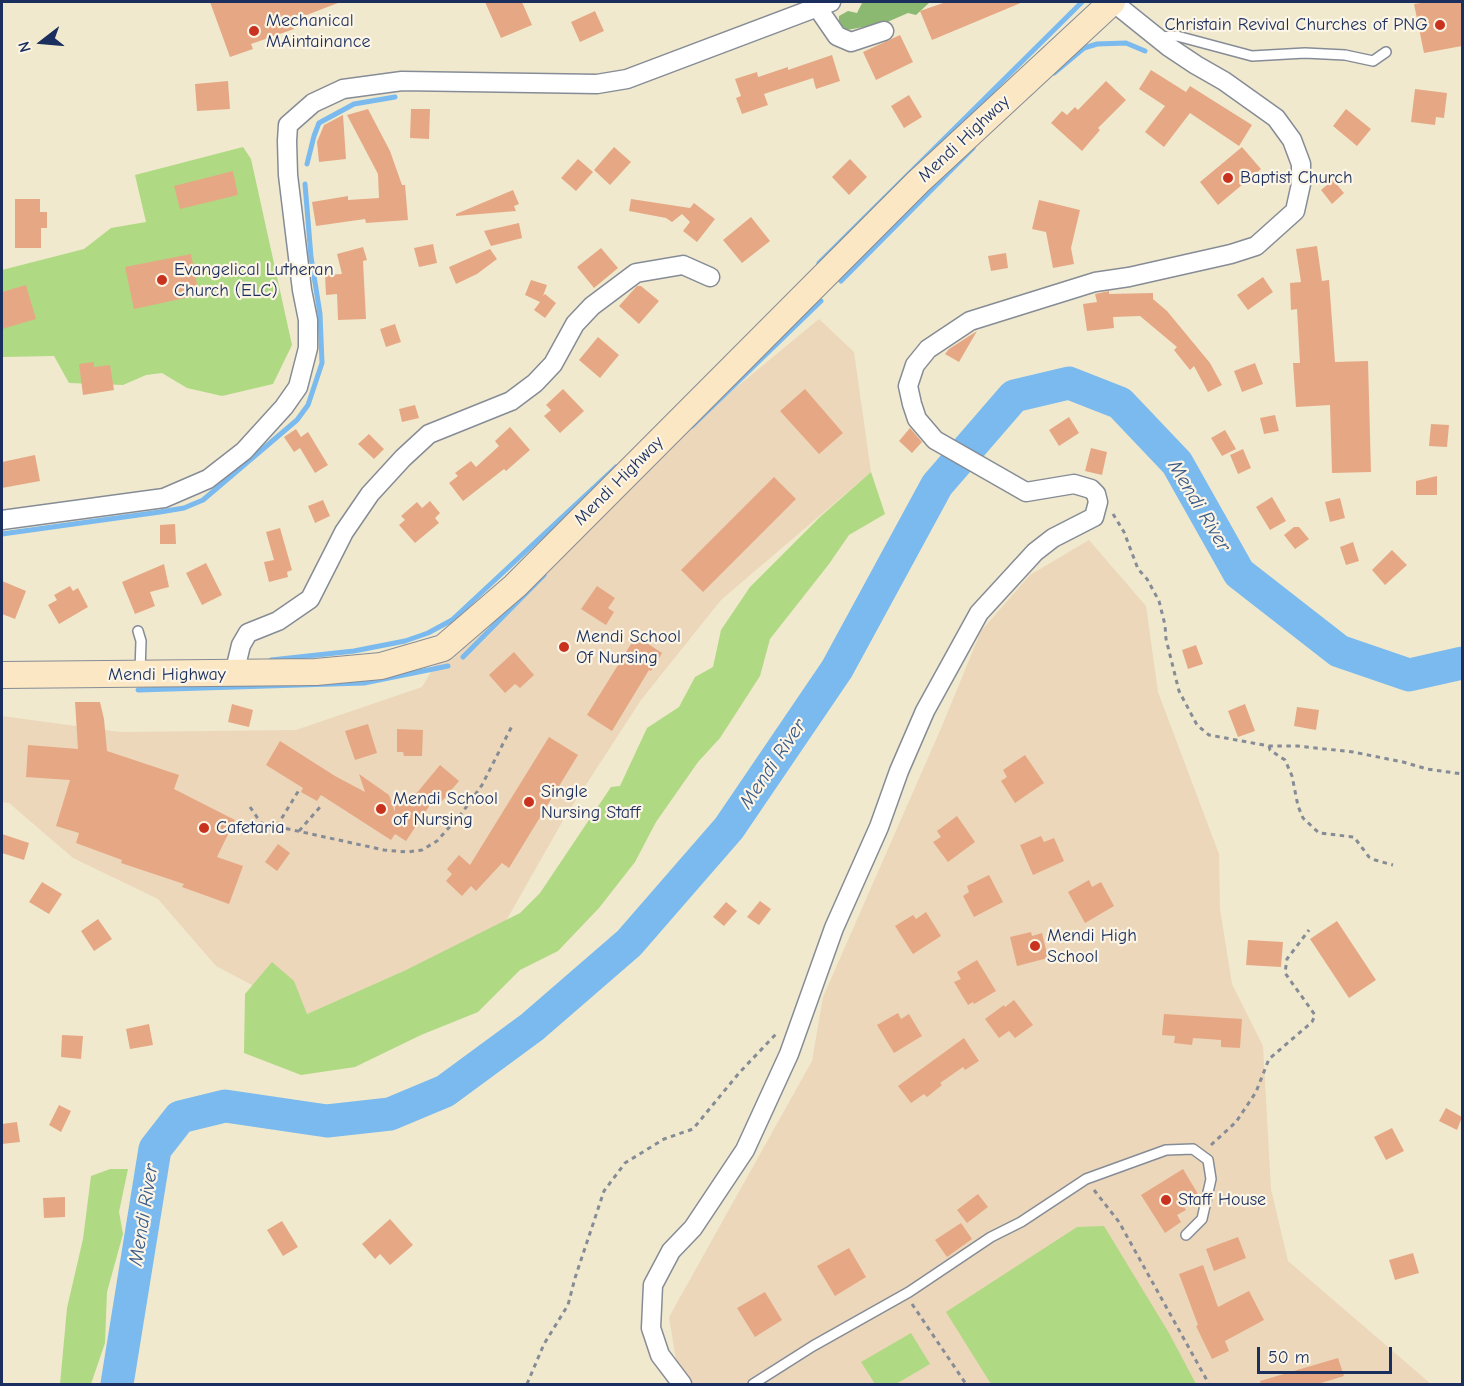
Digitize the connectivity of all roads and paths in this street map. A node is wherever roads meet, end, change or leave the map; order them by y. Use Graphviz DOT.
graph roads {
  1 [pos="1112,2"];
  2 [pos="814,5"];
  3 [pos="884,31"];
  4 [pos="1157,38"];
  5 [pos="1386,52"];
  6 [pos="710,277"];
  7 [pos="1098,502"];
  8 [pos="2,520"];
  9 [pos="138,631"];
  10 [pos="234,674"];
  11 [pos="2,675"];
  12 [pos="140,675"];
  13 [pos="513,724"];
  14 [pos="1269,746"];
  15 [pos="1462,774"];
  16 [pos="299,790"];
  17 [pos="321,806"];
  18 [pos="250,807"];
  19 [pos="278,826"];
  20 [pos="299,831"];
  21 [pos="1393,865"];
  22 [pos="1309,930"];
  23 [pos="778,1031"];
  24 [pos="1201,1155"];
  25 [pos="1086,1179"];
  26 [pos="1185,1235"];
  27 [pos="904,1295"];
  28 [pos="527,1384"];
  29 [pos="682,1384"];
  30 [pos="753,1384"];
  31 [pos="966,1384"];
  32 [pos="1209,1384"];
  1 -- 4 [label="street"];
  1 -- 10 [label="main road, Mendi Highway"];
  2 -- 3 [label="street"];
  2 -- 8 [label="street"];
  4 -- 5 [label="lane"];
  4 -- 7 [label="street"];
  6 -- 10 [label="street"];
  7 -- 14 [label="path"];
  7 -- 29 [label="street"];
  9 -- 12 [label="lane"];
  10 -- 12 [label="main road, Mendi Highway"];
  11 -- 12 [label="main road, Mendi Highway"];
  13 -- 20 [label="path"];
  14 -- 15 [label="path"];
  14 -- 21 [label="path"];
  16 -- 19 [label="path"];
  17 -- 20 [label="path"];
  18 -- 19 [label="path"];
  19 -- 20 [label="path"];
  22 -- 24 [label="path"];
  23 -- 28 [label="path"];
  24 -- 25 [label="lane"];
  24 -- 26 [label="lane"];
  25 -- 27 [label="lane"];
  25 -- 32 [label="path"];
  27 -- 30 [label="lane"];
  27 -- 31 [label="path"];
}
